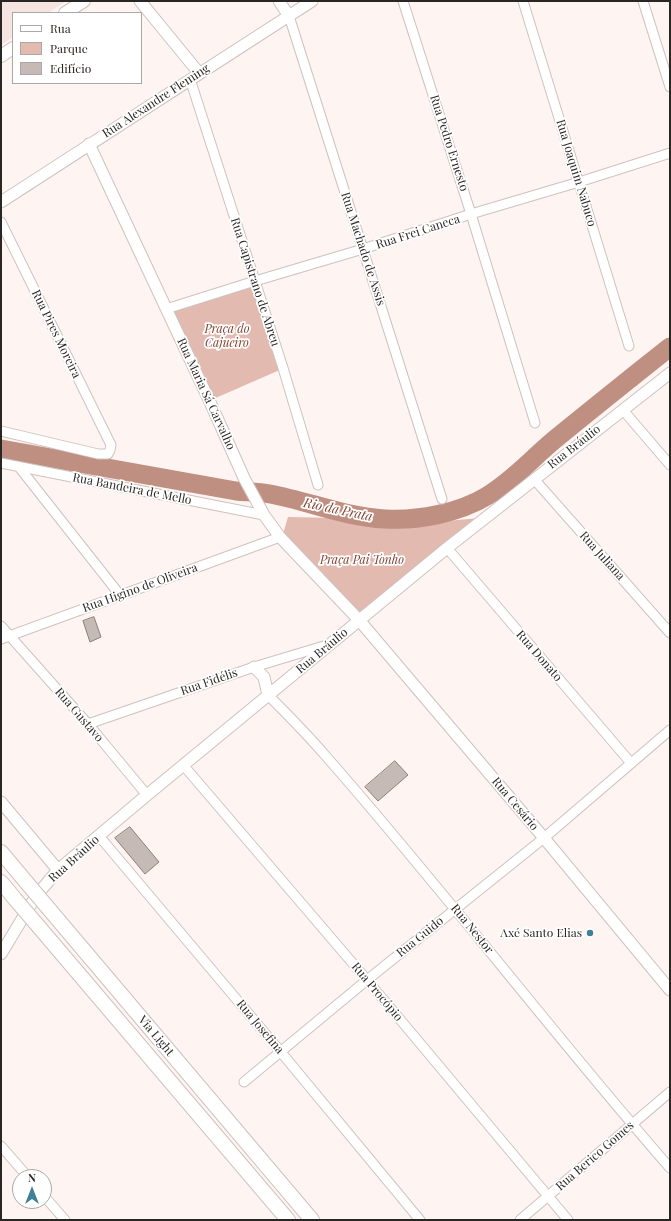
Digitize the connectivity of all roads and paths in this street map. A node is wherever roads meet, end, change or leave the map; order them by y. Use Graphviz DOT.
graph roads {
  1 [pos="84,1"];
  2 [pos="140,1"];
  3 [pos="279,1"];
  4 [pos="312,1"];
  5 [pos="404,1"];
  6 [pos="523,1"];
  7 [pos="644,1"];
  8 [pos="68,12"];
  9 [pos="289,16"];
  10 [pos="12,49"];
  11 [pos="1,56"];
  12 [pos="194,76"];
  13 [pos="670,87"];
  14 [pos="89,144"];
  15 [pos="670,153"];
  16 [pos="579,182"];
  17 [pos="1,202"];
  18 [pos="471,214"];
  19 [pos="1,222"];
  20 [pos="363,250"];
  21 [pos="255,281"];
  22 [pos="166,309"];
  23 [pos="629,346"];
  24 [pos="670,372"];
  25 [pos="623,410"];
  26 [pos="535,423"];
  27 [pos="1,431"];
  28 [pos="1,463"];
  29 [pos="670,465"];
  30 [pos="19,467"];
  31 [pos="534,479"];
  32 [pos="318,485"];
  33 [pos="442,499"];
  34 [pos="264,515"];
  35 [pos="280,537"];
  36 [pos="447,548"];
  37 [pos="120,595"];
  38 [pos="359,620"];
  39 [pos="1,626"];
  40 [pos="670,633"];
  41 [pos="5,637"];
  42 [pos="331,644"];
  43 [pos="254,667"];
  44 [pos="268,695"];
  45 [pos="88,724"];
  46 [pos="670,730"];
  47 [pos="631,764"];
  48 [pos="184,766"];
  49 [pos="147,795"];
  50 [pos="1,802"];
  51 [pos="99,836"];
  52 [pos="544,838"];
  53 [pos="1,852"];
  54 [pos="58,870"];
  55 [pos="1,882"];
  56 [pos="456,909"];
  57 [pos="1,954"];
  58 [pos="367,980"];
  59 [pos="670,990"];
  60 [pos="280,1051"];
  61 [pos="244,1082"];
  62 [pos="670,1092"];
  63 [pos="632,1124"];
  64 [pos="1,1146"];
  65 [pos="670,1168"];
  66 [pos="21,1169"];
  67 [pos="548,1197"];
  68 [pos="52,1206"];
  69 [pos="64,1220"];
  70 [pos="288,1220"];
  71 [pos="312,1220"];
  72 [pos="420,1220"];
  73 [pos="520,1220"];
  74 [pos="568,1220"];
  1 -- 8 [label="main road"];
  2 -- 12 [label="street"];
  3 -- 9 [label="street, Rua Machado de Assis"];
  4 -- 9 [label="street, Rua Alexandre Fleming"];
  5 -- 18 [label="street, Rua Pedro Ernesto"];
  6 -- 16 [label="street, Rua Joaquim Nabuco"];
  7 -- 13 [label="street"];
  9 -- 12 [label="street, Rua Alexandre Fleming"];
  9 -- 20 [label="street, Rua Machado de Assis"];
  10 -- 11 [label="main road"];
  12 -- 14 [label="street, Rua Alexandre Fleming"];
  12 -- 21 [label="street, Rua Capistrano de Abreu"];
  14 -- 17 [label="street, Rua Alexandre Fleming"];
  14 -- 22 [label="street, Rua Maria Sá Carvalho"];
  15 -- 16 [label="street, Rua Frei Caneca"];
  16 -- 18 [label="street, Rua Frei Caneca"];
  16 -- 23 [label="street, Rua Joaquim Nabuco"];
  18 -- 20 [label="street, Rua Frei Caneca"];
  18 -- 26 [label="street, Rua Pedro Ernesto"];
  19 -- 27 [label="street, Rua Pires Moreira"];
  20 -- 21 [label="street, Rua Frei Caneca"];
  20 -- 33 [label="street, Rua Machado de Assis"];
  21 -- 22 [label="street, Rua Frei Caneca"];
  21 -- 32 [label="street, Rua Capistrano de Abreu"];
  22 -- 34 [label="street, Rua Maria Sá Carvalho"];
  24 -- 25 [label="street, Rua Bráulio"];
  25 -- 29 [label="street"];
  25 -- 31 [label="street, Rua Bráulio"];
  28 -- 30 [label="street, Rua Bandeira de Mello"];
  30 -- 34 [label="street, Rua Bandeira de Mello"];
  30 -- 37 [label="street"];
  31 -- 36 [label="street, Rua Bráulio"];
  31 -- 40 [label="street, Rua Juliana"];
  34 -- 35 [label="street, Rua Maria Sá Carvalho"];
  35 -- 37 [label="street, Rua Higino de Oliveira"];
  35 -- 38 [label="street, Rua Maria Sá Carvalho"];
  36 -- 38 [label="street, Rua Bráulio"];
  36 -- 47 [label="street, Rua Donato"];
  37 -- 41 [label="street, Rua Higino de Oliveira"];
  38 -- 42 [label="street, Rua Bráulio"];
  38 -- 52 [label="street, Rua Cesário"];
  39 -- 41 [label="street, Rua Gustavo"];
  41 -- 45 [label="street, Rua Gustavo"];
  42 -- 43 [label="street, Rua Fidélis"];
  42 -- 44 [label="street, Rua Bráulio"];
  43 -- 44 [label="street"];
  43 -- 45 [label="street, Rua Fidélis"];
  44 -- 48 [label="street, Rua Bráulio"];
  44 -- 56 [label="street, Rua Nestor"];
  45 -- 49 [label="street, Rua Gustavo"];
  46 -- 47 [label="street, Rua Guido"];
  47 -- 52 [label="street, Rua Guido"];
  48 -- 49 [label="street, Rua Bráulio"];
  48 -- 58 [label="street, Rua Procópio"];
  49 -- 51 [label="street, Rua Bráulio"];
  50 -- 54 [label="street"];
  51 -- 54 [label="street, Rua Bráulio"];
  51 -- 60 [label="street, Rua Josefina"];
  52 -- 56 [label="street, Rua Guido"];
  52 -- 59 [label="street, Rua Cesário"];
  53 -- 71 [label="main road, Via Light, bridge"];
  54 -- 57 [label="street, Rua Bráulio"];
  55 -- 70 [label="main road, Via Light, bridge"];
  56 -- 58 [label="street, Rua Guido"];
  56 -- 63 [label="street, Rua Nestor"];
  58 -- 60 [label="street, Rua Guido"];
  58 -- 67 [label="street, Rua Procópio"];
  60 -- 61 [label="street, Rua Guido"];
  60 -- 72 [label="street, Rua Josefina"];
  62 -- 63 [label="street, Rua Berico Gomes"];
  63 -- 65 [label="street, Rua Nestor"];
  63 -- 67 [label="street, Rua Berico Gomes"];
  64 -- 66 [label="street"];
  67 -- 73 [label="street, Rua Berico Gomes"];
  67 -- 74 [label="street, Rua Procópio"];
  68 -- 69 [label="street"];
}
